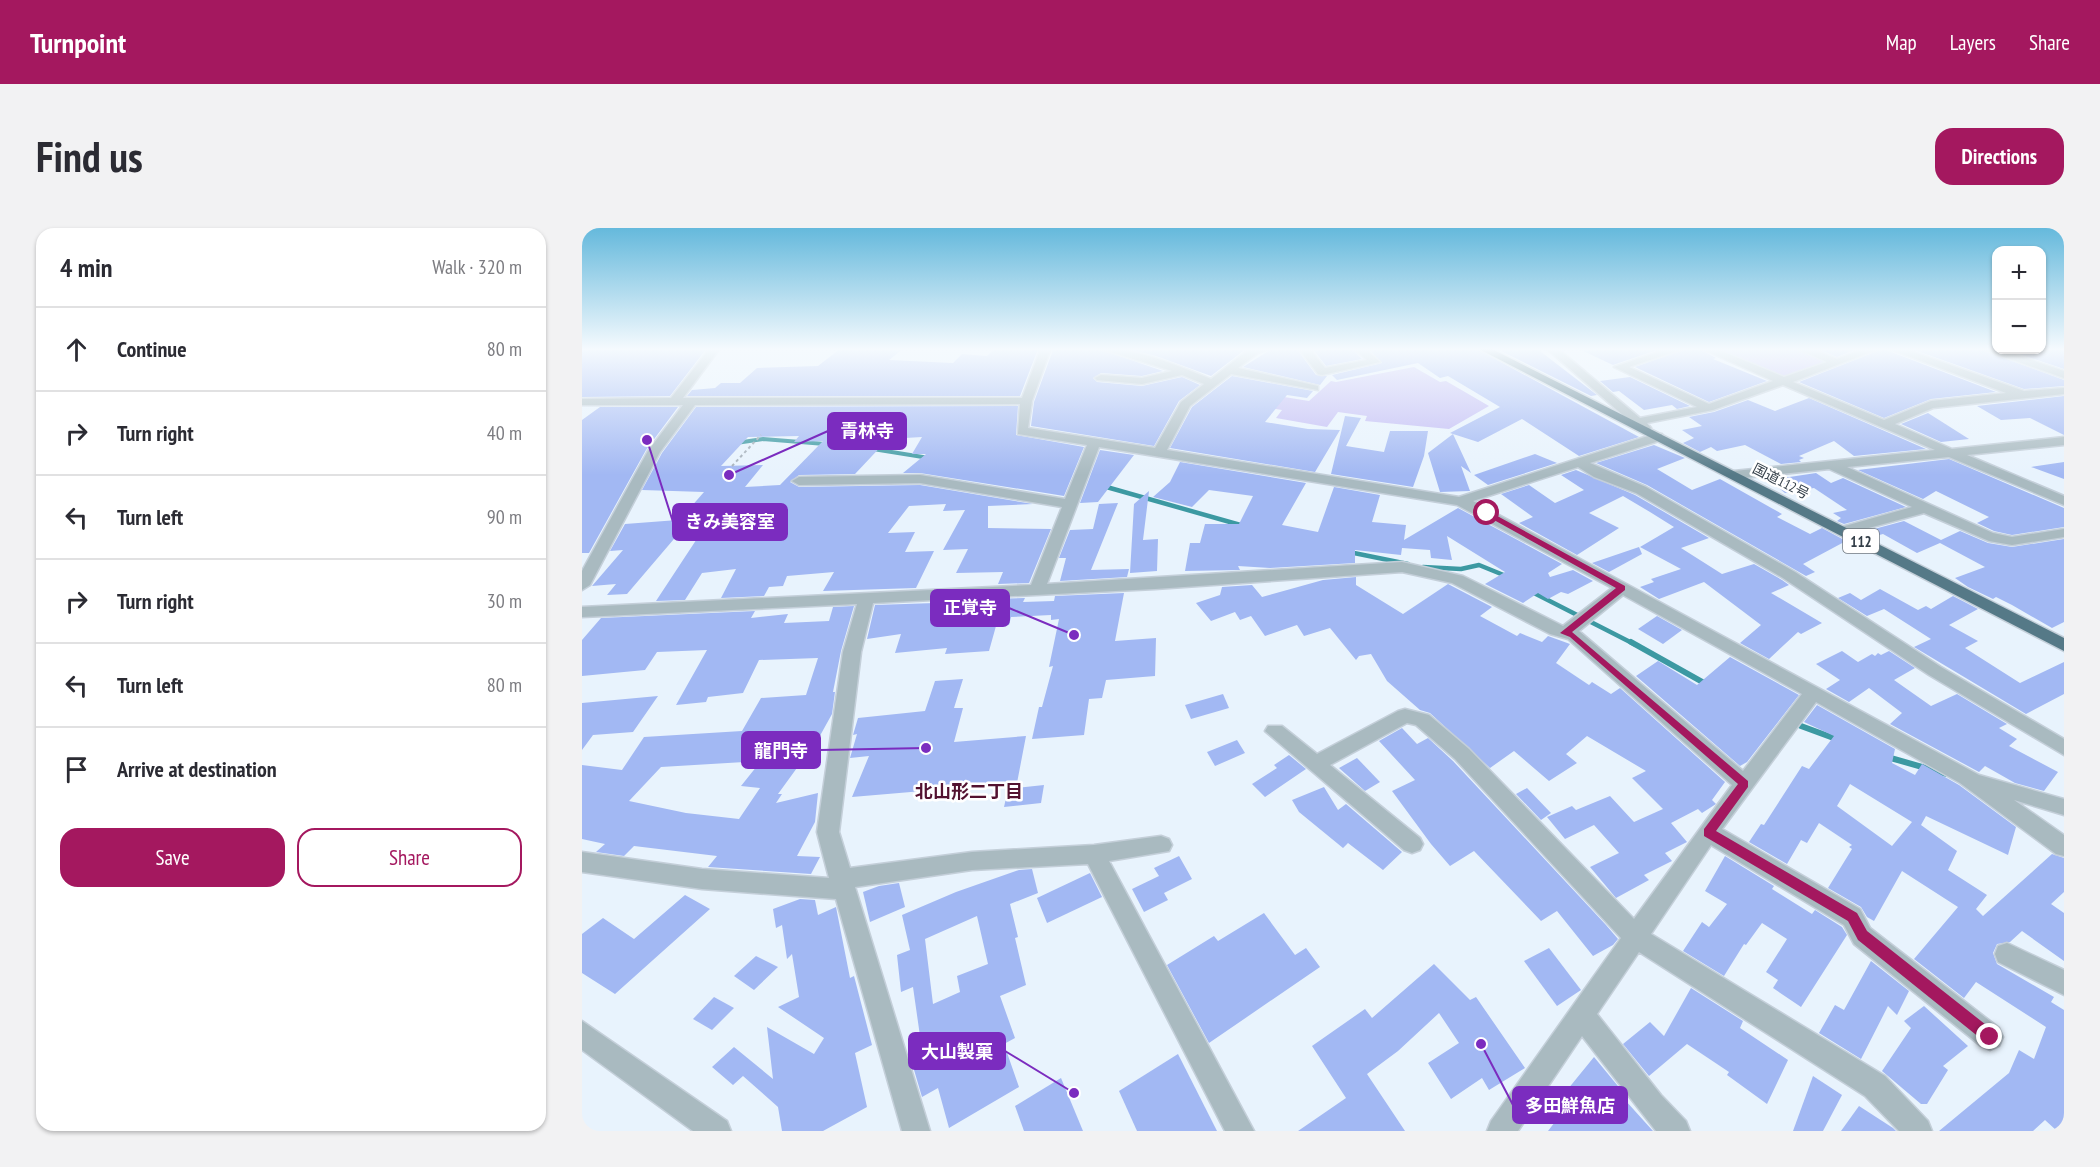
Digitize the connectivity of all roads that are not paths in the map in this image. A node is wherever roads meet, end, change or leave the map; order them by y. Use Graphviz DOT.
graph roads {
  1 [pos="683,390"];
  2 [pos="1030,390"];
  3 [pos="1203,390"];
  4 [pos="1565,390"];
  5 [pos="1599,390"];
  6 [pos="1670,390"];
  7 [pos="1758,390"];
  8 [pos="1805,390"];
  9 [pos="2009,390"];
  10 [pos="2064,391"];
  11 [pos="2023,395"];
  12 [pos="1026,401"];
  13 [pos="582,402"];
  14 [pos="601,402"];
  15 [pos="691,402"];
  16 [pos="673,403"];
  17 [pos="1709,408"];
  18 [pos="582,416"];
  19 [pos="1636,422"];
  20 [pos="1885,424"];
  21 [pos="1658,437"];
  22 [pos="2064,441"];
  23 [pos="1094,443"];
  24 [pos="1160,452"];
  25 [pos="1952,453"];
  26 [pos="1578,462"];
  27 [pos="1832,465"];
  28 [pos="1734,475"];
  29 [pos="799,481"];
  30 [pos="1460,501"];
  31 [pos="2064,501"];
  32 [pos="1069,504"];
  33 [pos="1926,508"];
  34 [pos="1843,531"];
  35 [pos="2064,533"];
  36 [pos="582,585"];
  37 [pos="1622,588"];
  38 [pos="1037,589"];
  39 [pos="866,600"];
  40 [pos="582,612"];
  41 [pos="1577,623"];
  42 [pos="2064,645"];
  43 [pos="1813,693"];
  44 [pos="1275,731"];
  45 [pos="2064,748"];
  46 [pos="1316,764"];
  47 [pos="1967,777"];
  48 [pos="1744,784"];
  49 [pos="2064,807"];
  50 [pos="1708,832"];
  51 [pos="1412,844"];
  52 [pos="1161,845"];
  53 [pos="2064,847"];
  54 [pos="1094,854"];
  55 [pos="582,862"];
  56 [pos="842,884"];
  57 [pos="1635,937"];
  58 [pos="2007,954"];
  59 [pos="2064,983"];
  60 [pos="1581,1015"];
  61 [pos="582,1034"];
  62 [pos="1990,1037"];
  63 [pos="717,1131"];
  64 [pos="916,1131"];
  65 [pos="1240,1131"];
  66 [pos="1501,1131"];
  67 [pos="1676,1131"];
  68 [pos="1918,1131"];
  1 -- 16 [label="street"];
  2 -- 12 [label="street"];
  3 -- 24 [label="street"];
  4 -- 21 [label="highway, 国道112号 / 112"];
  5 -- 19 [label="street"];
  6 -- 17 [label="street"];
  7 -- 17 [label="street"];
  8 -- 20 [label="street"];
  9 -- 11 [label="street"];
  10 -- 11 [label="street"];
  11 -- 20 [label="street"];
  12 -- 15 [label="street"];
  12 -- 23 [label="street"];
  13 -- 14 [label="street"];
  14 -- 16 [label="street"];
  14 -- 18 [label="street"];
  15 -- 16 [label="street"];
  15 -- 36 [label="street"];
  17 -- 19 [label="street"];
  19 -- 21 [label="street"];
  20 -- 25 [label="street"];
  21 -- 26 [label="street"];
  21 -- 28 [label="highway, 国道112号 / 112"];
  22 -- 25 [label="street"];
  23 -- 24 [label="street"];
  23 -- 32 [label="street"];
  24 -- 30 [label="street"];
  25 -- 27 [label="street"];
  25 -- 31 [label="street"];
  26 -- 30 [label="street"];
  26 -- 45 [label="street"];
  27 -- 28 [label="street"];
  27 -- 33 [label="street"];
  28 -- 34 [label="highway, 国道112号 / 112"];
  29 -- 32 [label="street"];
  30 -- 37 [label="street"];
  32 -- 38 [label="street"];
  33 -- 34 [label="street"];
  33 -- 35 [label="street"];
  34 -- 42 [label="highway, 国道112号 / 112"];
  37 -- 41 [label="street"];
  37 -- 43 [label="street"];
  38 -- 39 [label="street"];
  38 -- 41 [label="street"];
  39 -- 40 [label="street"];
  39 -- 56 [label="street"];
  41 -- 48 [label="street"];
  43 -- 47 [label="street"];
  43 -- 48 [label="street"];
  44 -- 46 [label="street"];
  46 -- 51 [label="street"];
  46 -- 57 [label="street"];
  47 -- 49 [label="street"];
  47 -- 53 [label="street"];
  48 -- 50 [label="street"];
  50 -- 57 [label="street"];
  50 -- 62 [label="street"];
  52 -- 54 [label="street"];
  54 -- 56 [label="street"];
  54 -- 65 [label="street"];
  55 -- 56 [label="street"];
  56 -- 64 [label="street"];
  57 -- 60 [label="street"];
  57 -- 68 [label="street"];
  58 -- 59 [label="street"];
  60 -- 66 [label="street"];
  60 -- 67 [label="street"];
  61 -- 63 [label="street"];
}
